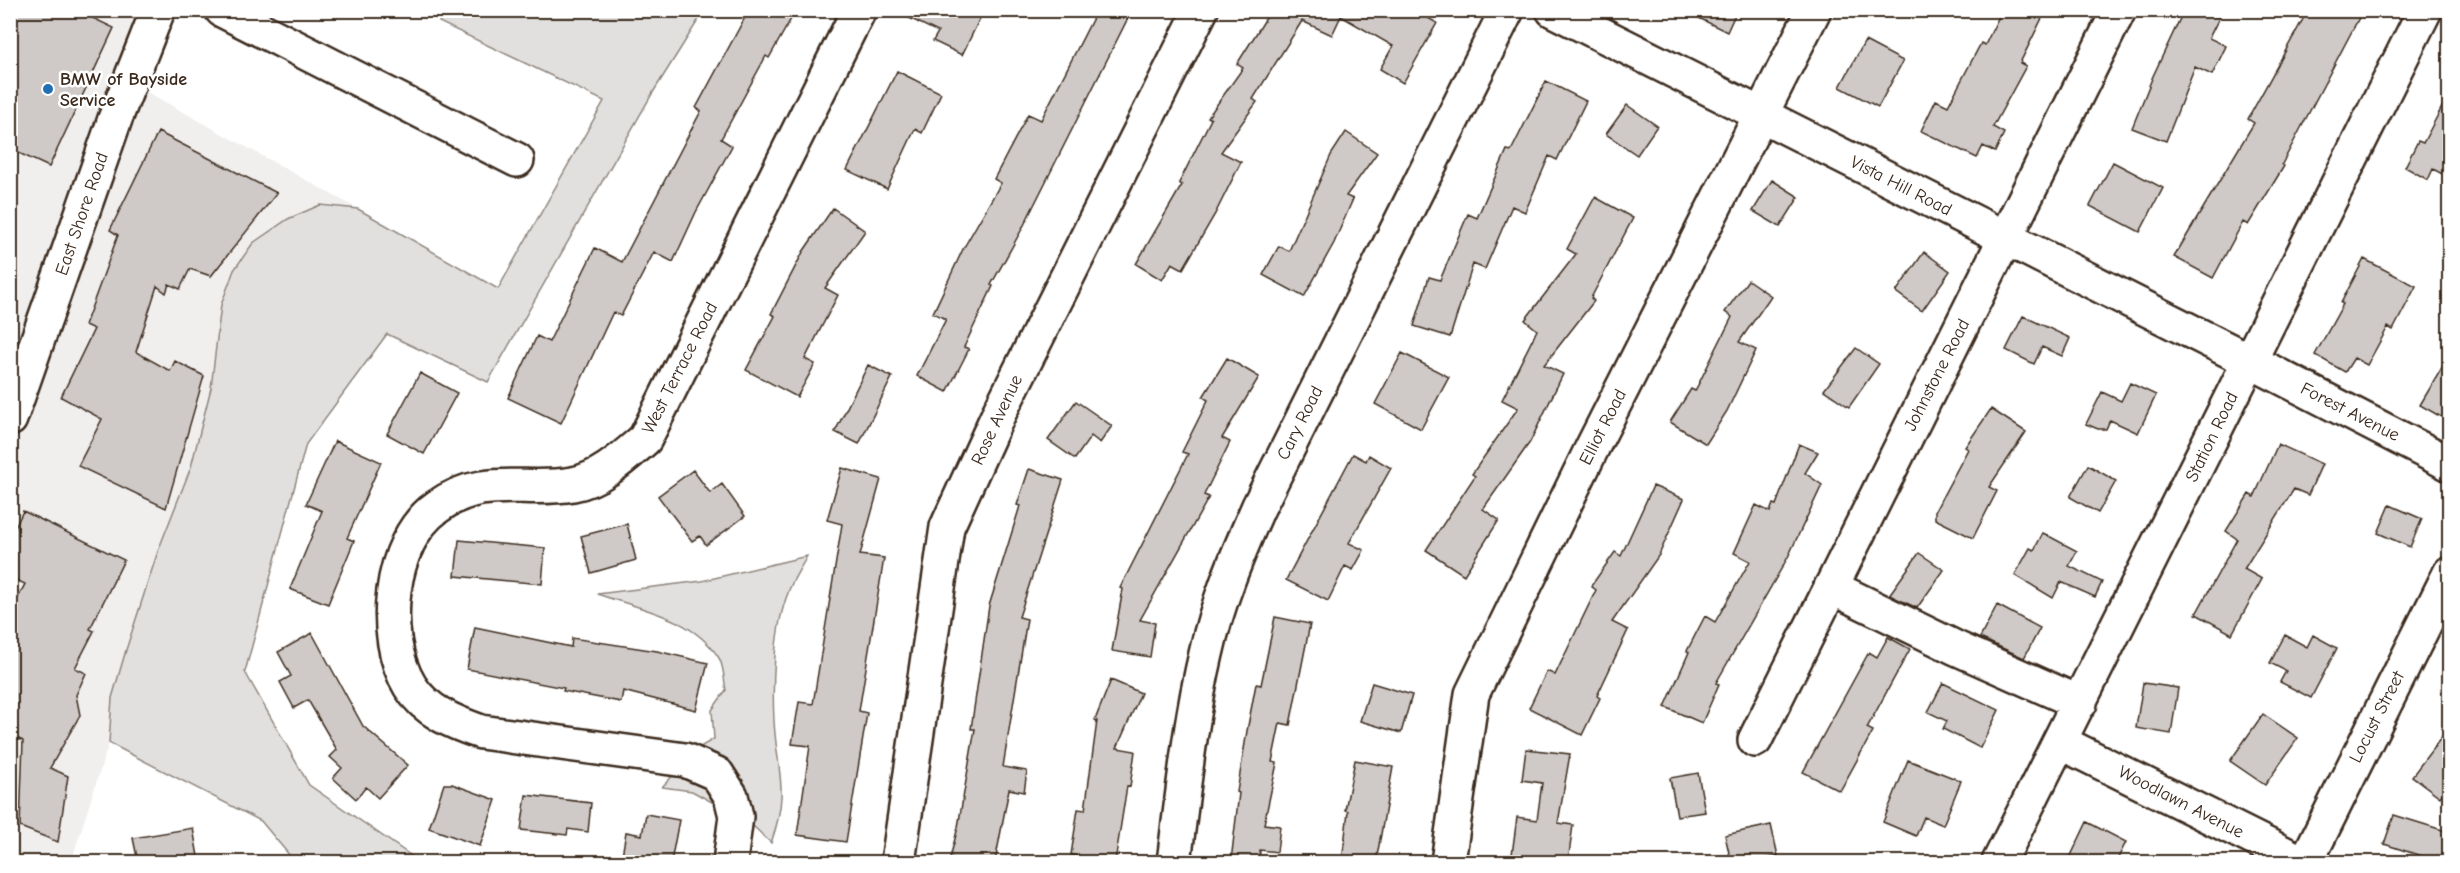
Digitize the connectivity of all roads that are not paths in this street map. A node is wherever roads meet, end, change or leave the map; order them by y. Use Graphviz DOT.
graph roads {
  1 [pos="222,10"];
  2 [pos="859,10"];
  3 [pos="1201,10"];
  4 [pos="1506,10"];
  5 [pos="1553,10"];
  6 [pos="1814,10"];
  7 [pos="2119,10"];
  8 [pos="2425,10"];
  9 [pos="156,11"];
  10 [pos="1761,115"];
  11 [pos="517,160"];
  12 [pos="2006,238"];
  13 [pos="2250,361"];
  14 [pos="10,419"];
  15 [pos="2450,464"];
  16 [pos="2450,573"];
  17 [pos="1831,587"];
  18 [pos="2080,703"];
  19 [pos="1755,740"];
  20 [pos="2060,742"];
  21 [pos="730,862"];
  22 [pos="898,862"];
  23 [pos="1174,862"];
  24 [pos="1448,862"];
  25 [pos="1999,862"];
  26 [pos="2301,862"];
  27 [pos="2306,862"];
  1 -- 11 [label="street"];
  2 -- 21 [label="street, West Terrace Road"];
  3 -- 22 [label="street, Rose Avenue"];
  4 -- 23 [label="street, Cary Road"];
  5 -- 10 [label="street, Vista Hill Road"];
  6 -- 10 [label="street, Elliot Road"];
  7 -- 12 [label="street, Johnstone Road"];
  8 -- 13 [label="street, Station Road"];
  9 -- 14 [label="street, East Shore Road"];
  10 -- 12 [label="street, Vista Hill Road"];
  10 -- 24 [label="street, Elliot Road"];
  12 -- 13 [label="street, Vista Hill Road"];
  12 -- 17 [label="street, Johnstone Road"];
  13 -- 15 [label="street, Forest Avenue"];
  13 -- 18 [label="street, Station Road"];
  16 -- 27 [label="street, Locust Street"];
  17 -- 18 [label="street"];
  17 -- 19 [label="street, Johnstone Road"];
  18 -- 20 [label="street, Station Road"];
  20 -- 25 [label="street, Station Road"];
  20 -- 26 [label="street, Woodlawn Avenue"];
}
